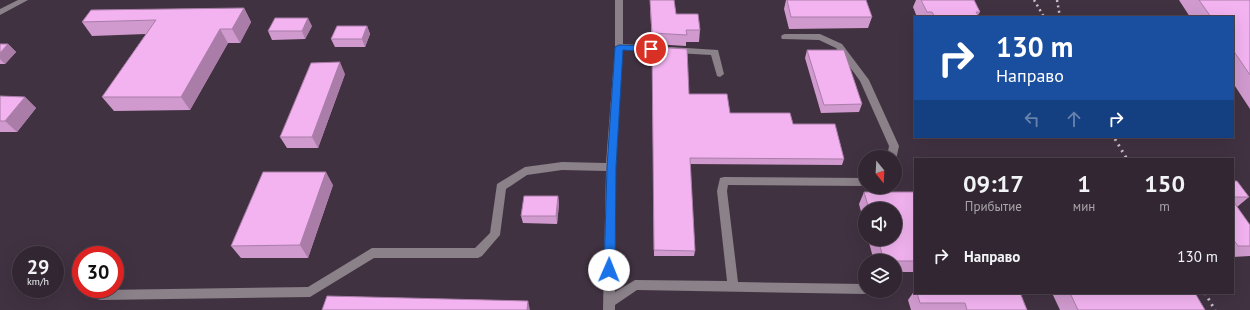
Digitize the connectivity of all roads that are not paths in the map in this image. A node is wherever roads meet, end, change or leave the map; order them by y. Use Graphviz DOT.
graph roads {
  1 [pos="24,0"];
  2 [pos="619,0"];
  3 [pos="0,12"];
  4 [pos="785,37"];
  5 [pos="619,47"];
  6 [pos="720,74"];
  7 [pos="893,150"];
  8 [pos="611,167"];
  9 [pos="858,182"];
  10 [pos="733,286"];
  11 [pos="858,289"];
  12 [pos="124,295"];
  13 [pos="609,306"];
  1 -- 3 [label="street"];
  2 -- 5 [label="street"];
  4 -- 7 [label="street"];
  5 -- 6 [label="street"];
  5 -- 8 [label="street"];
  8 -- 12 [label="street"];
  8 -- 13 [label="street"];
  9 -- 10 [label="street"];
  10 -- 11 [label="street"];
  10 -- 13 [label="street"];
}
